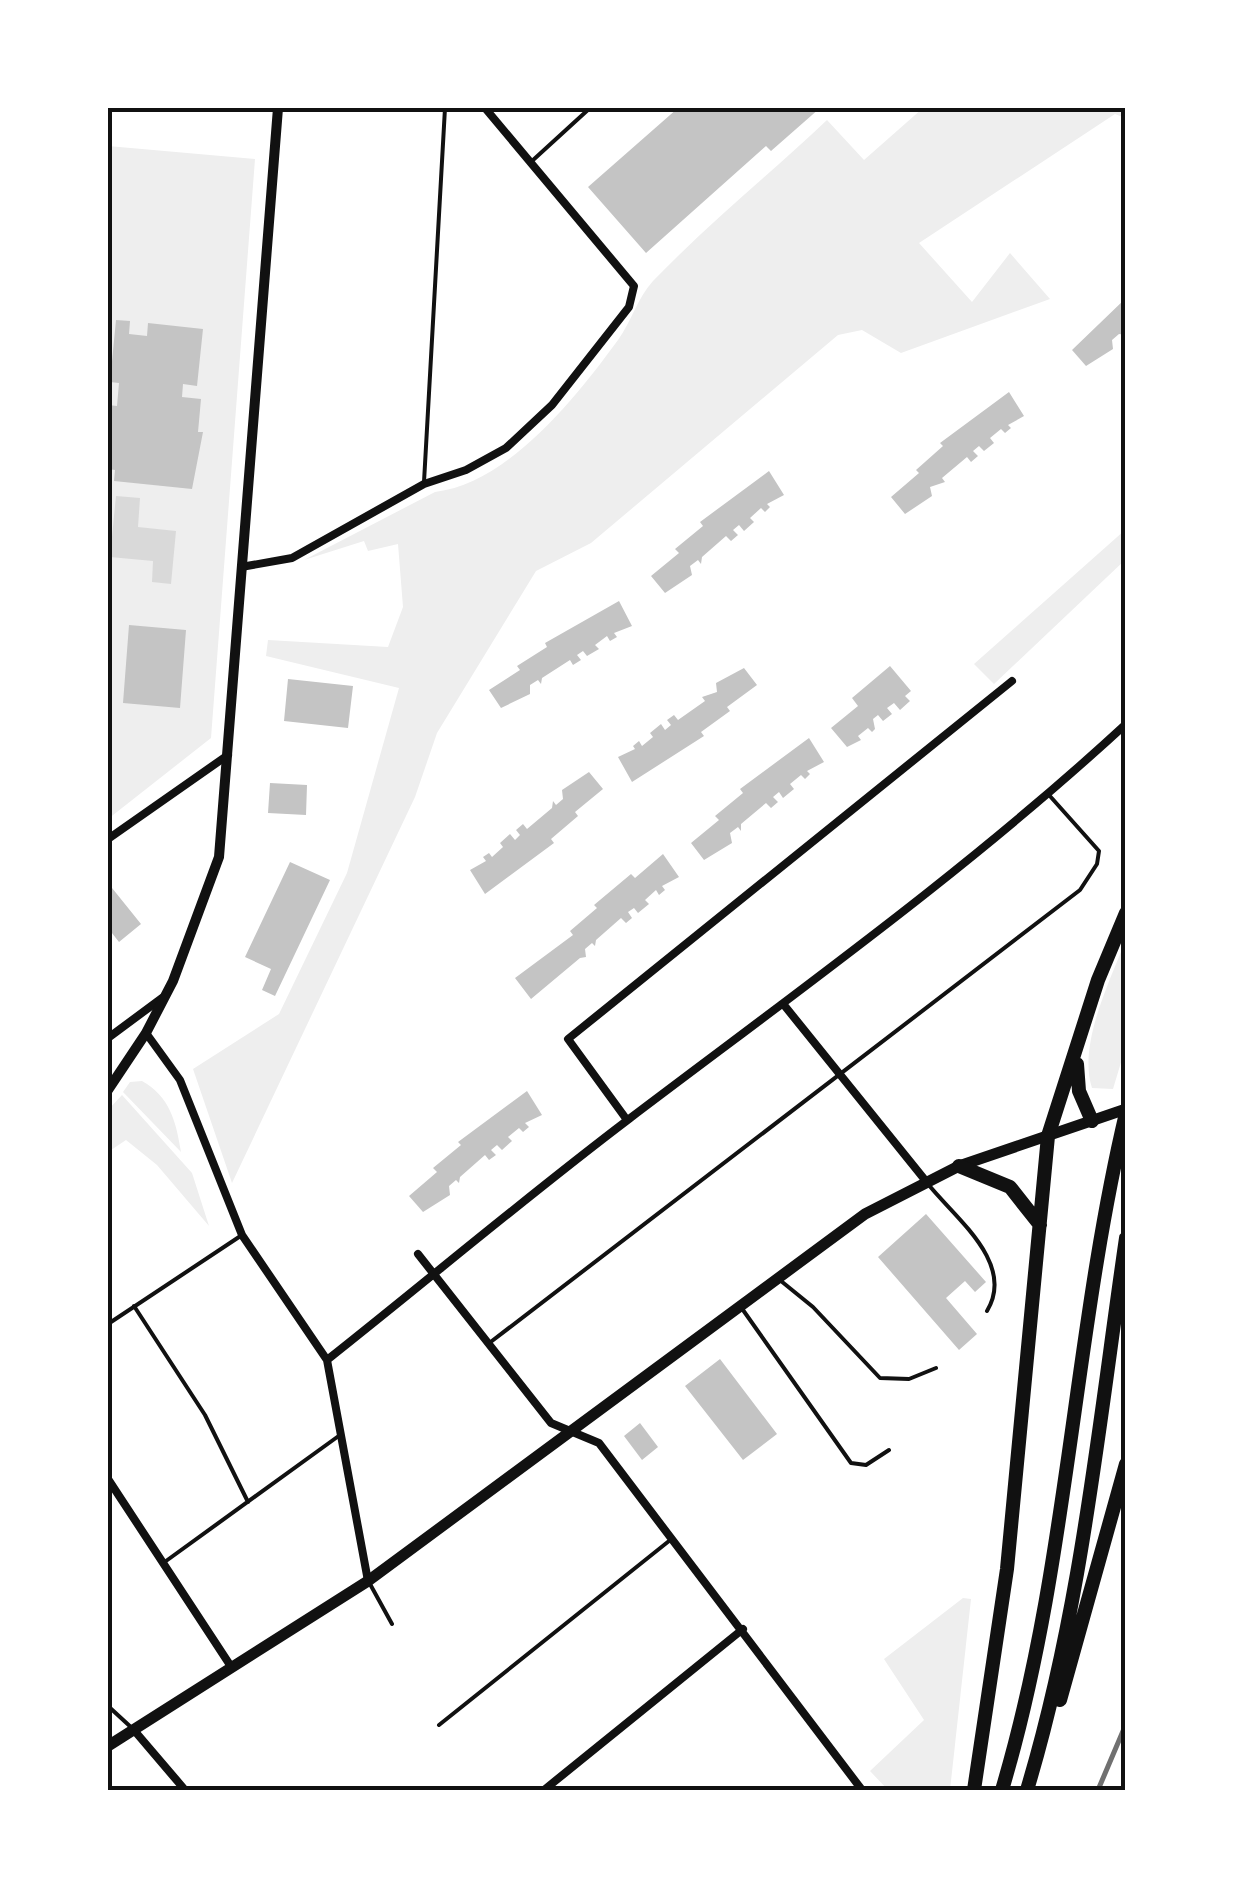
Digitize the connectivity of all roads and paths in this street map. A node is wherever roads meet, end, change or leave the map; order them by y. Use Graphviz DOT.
graph roads {
  1 [pos="278,108"];
  2 [pos="445,108"];
  3 [pos="485,108"];
  4 [pos="590,108"];
  5 [pos="532,161"];
  6 [pos="424,484"];
  7 [pos="241,567"];
  8 [pos="1012,680"];
  9 [pos="1126,724"];
  10 [pos="228,755"];
  11 [pos="1049,794"];
  12 [pos="108,840"];
  13 [pos="1126,913"];
  14 [pos="166,996"];
  15 [pos="784,1005"];
  16 [pos="146,1033"];
  17 [pos="108,1038"];
  18 [pos="1079,1048"];
  19 [pos="842,1077"];
  20 [pos="108,1090"];
  21 [pos="1126,1111"];
  22 [pos="627,1120"];
  23 [pos="1092,1121"];
  24 [pos="1048,1136"];
  25 [pos="958,1166"];
  26 [pos="925,1180"];
  27 [pos="1040,1226"];
  28 [pos="242,1235"];
  29 [pos="1126,1238"];
  30 [pos="418,1254"];
  31 [pos="434,1275"];
  32 [pos="777,1278"];
  33 [pos="134,1306"];
  34 [pos="740,1306"];
  35 [pos="986,1311"];
  36 [pos="108,1324"];
  37 [pos="488,1344"];
  38 [pos="327,1360"];
  39 [pos="936,1368"];
  40 [pos="574,1431"];
  41 [pos="340,1434"];
  42 [pos="888,1450"];
  43 [pos="1126,1464"];
  44 [pos="108,1479"];
  45 [pos="248,1502"];
  46 [pos="672,1538"];
  47 [pos="160,1565"];
  48 [pos="368,1582"];
  49 [pos="392,1624"];
  50 [pos="742,1629"];
  51 [pos="230,1665"];
  52 [pos="108,1706"];
  53 [pos="438,1725"];
  54 [pos="133,1729"];
  55 [pos="108,1746"];
  56 [pos="185,1790"];
  57 [pos="544,1790"];
  58 [pos="862,1790"];
  59 [pos="974,1790"];
  60 [pos="1002,1790"];
  61 [pos="1028,1790"];
  1 -- 7 [label="main road"];
  2 -- 6 [label="lane"];
  3 -- 5 [label="street"];
  4 -- 5 [label="lane"];
  5 -- 6 [label="street"];
  6 -- 7 [label="street"];
  7 -- 10 [label="main road"];
  8 -- 22 [label="street"];
  9 -- 11 [label="street"];
  10 -- 12 [label="street"];
  10 -- 14 [label="main road"];
  11 -- 15 [label="street"];
  11 -- 19 [label="lane"];
  13 -- 18 [label="highway"];
  14 -- 16 [label="main road"];
  14 -- 17 [label="street"];
  15 -- 19 [label="street"];
  15 -- 22 [label="street"];
  16 -- 20 [label="main road"];
  16 -- 28 [label="street"];
  18 -- 23 [label="highway"];
  18 -- 24 [label="highway"];
  19 -- 26 [label="street"];
  19 -- 37 [label="lane"];
  21 -- 23 [label="main road"];
  21 -- 60 [label="highway"];
  22 -- 31 [label="street"];
  23 -- 24 [label="main road"];
  24 -- 25 [label="main road"];
  24 -- 27 [label="highway"];
  25 -- 26 [label="main road"];
  25 -- 27 [label="highway"];
  26 -- 32 [label="main road"];
  26 -- 35 [label="lane"];
  27 -- 59 [label="highway"];
  28 -- 33 [label="lane"];
  28 -- 38 [label="street"];
  29 -- 61 [label="highway"];
  30 -- 31 [label="street"];
  31 -- 37 [label="street"];
  31 -- 38 [label="street"];
  32 -- 34 [label="main road"];
  32 -- 39 [label="lane"];
  33 -- 36 [label="lane"];
  33 -- 45 [label="lane"];
  34 -- 40 [label="main road"];
  34 -- 42 [label="lane"];
  37 -- 40 [label="street"];
  38 -- 41 [label="street"];
  40 -- 46 [label="street"];
  40 -- 48 [label="main road"];
  41 -- 45 [label="lane"];
  41 -- 48 [label="street"];
  43 -- 61 [label="highway"];
  44 -- 47 [label="street"];
  45 -- 47 [label="lane"];
  46 -- 50 [label="street"];
  46 -- 53 [label="lane"];
  47 -- 51 [label="street"];
  48 -- 49 [label="lane"];
  48 -- 51 [label="main road"];
  50 -- 57 [label="street"];
  50 -- 58 [label="street"];
  51 -- 54 [label="main road"];
  52 -- 54 [label="lane"];
  54 -- 55 [label="main road"];
  54 -- 56 [label="street"];
}
